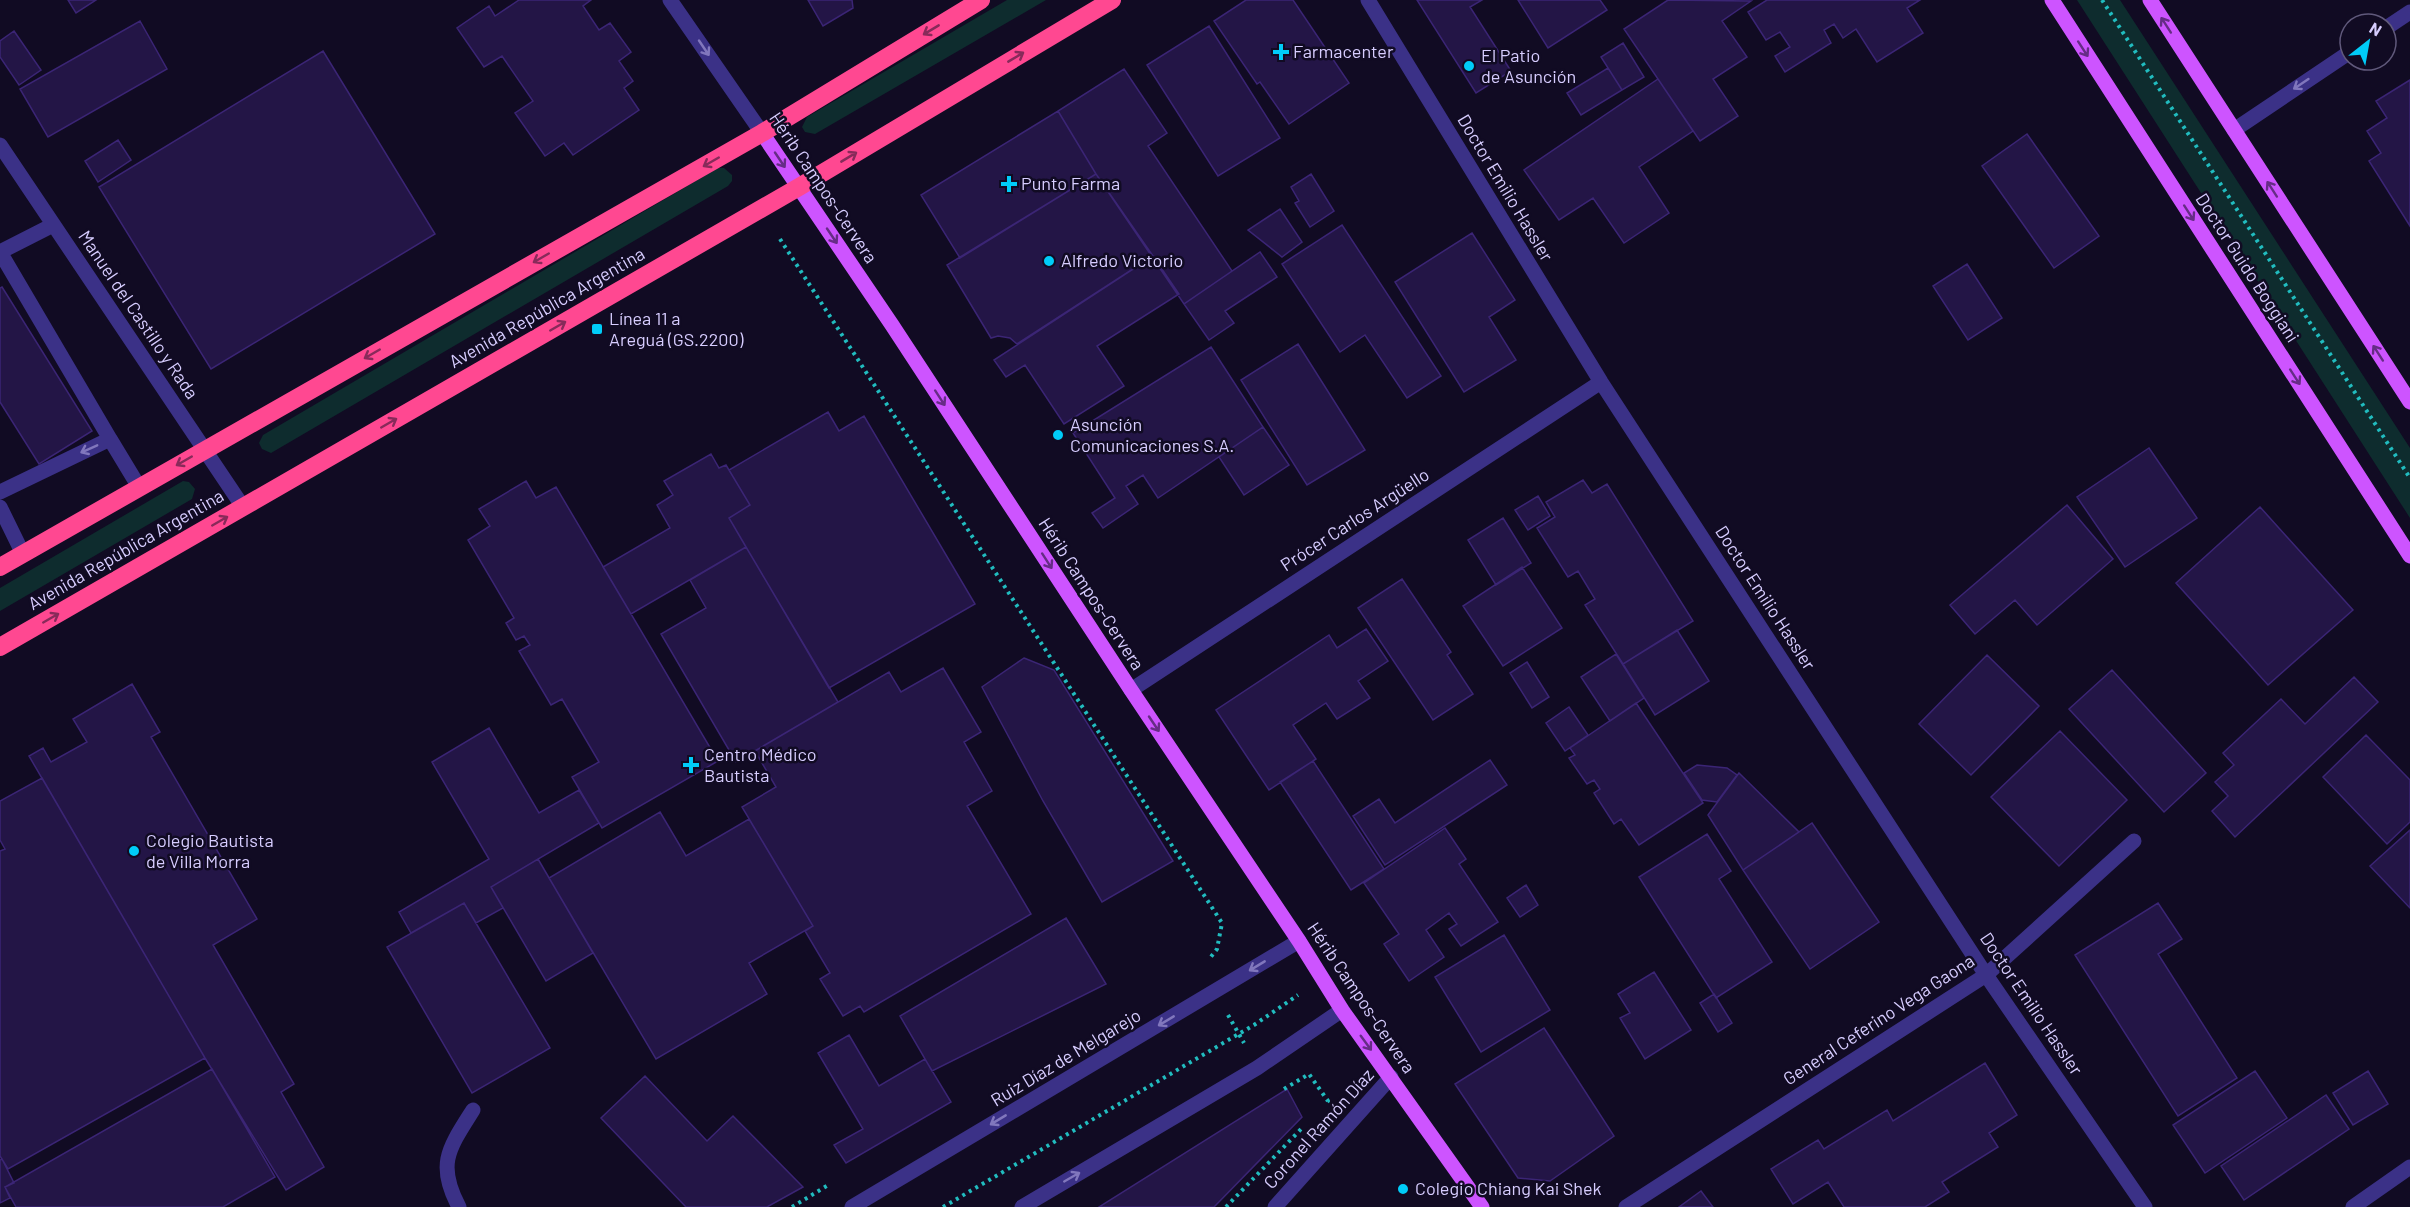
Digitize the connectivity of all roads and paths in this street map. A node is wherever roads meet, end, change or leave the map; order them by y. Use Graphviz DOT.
graph roads {
  1 [pos="670,0"];
  2 [pos="981,0"];
  3 [pos="1112,0"];
  4 [pos="1368,0"];
  5 [pos="2052,0"];
  6 [pos="2102,0"];
  7 [pos="2150,0"];
  8 [pos="2338,60"];
  9 [pos="2234,130"];
  10 [pos="762,133"];
  11 [pos="0,145"];
  12 [pos="799,187"];
  13 [pos="53,225"];
  14 [pos="780,239"];
  15 [pos="0,252"];
  16 [pos="1601,382"];
  17 [pos="2410,402"];
  18 [pos="110,439"];
  19 [pos="205,449"];
  20 [pos="2410,478"];
  21 [pos="139,487"];
  22 [pos="0,492"];
  23 [pos="0,507"];
  24 [pos="243,507"];
  25 [pos="23,554"];
  26 [pos="2410,556"];
  27 [pos="0,567"];
  28 [pos="0,647"];
  29 [pos="1131,690"];
  30 [pos="2134,841"];
  31 [pos="1221,938"];
  32 [pos="1299,941"];
  33 [pos="1986,975"];
  34 [pos="1323,979"];
  35 [pos="1342,1010"];
  36 [pos="1226,1012"];
  37 [pos="1238,1034"];
  38 [pos="1248,1050"];
  39 [pos="1309,1074"];
  40 [pos="1391,1077"];
  41 [pos="1320,1109"];
  42 [pos="473,1110"];
  43 [pos="1305,1125"];
  44 [pos="2410,1167"];
  45 [pos="459,1207"];
  46 [pos="852,1207"];
  47 [pos="944,1207"];
  48 [pos="1022,1207"];
  49 [pos="1226,1207"];
  50 [pos="1275,1207"];
  51 [pos="1482,1207"];
  52 [pos="1626,1207"];
  53 [pos="2145,1207"];
  54 [pos="2353,1207"];
  1 -- 10 [label="street, Hérib Campos-Cervera, one-way"];
  2 -- 10 [label="highway, one-way"];
  12 -- 3 [label="highway, Avenida República Argentina, one-way"];
  4 -- 16 [label="street, Doctor Emilio Hassler"];
  5 -- 26 [label="main road, Doctor Guido Boggiani, one-way"];
  6 -- 20 [label="path"];
  9 -- 7 [label="main road, one-way"];
  8 -- 9 [label="street, one-way"];
  17 -- 9 [label="main road, one-way"];
  10 -- 12 [label="main road, Hérib Campos-Cervera, one-way"];
  10 -- 19 [label="highway, one-way"];
  11 -- 13 [label="street, Manuel del Castillo y Rada"];
  24 -- 12 [label="highway, Avenida República Argentina, one-way"];
  12 -- 29 [label="main road, Hérib Campos-Cervera, one-way"];
  13 -- 15 [label="street"];
  13 -- 19 [label="street, Manuel del Castillo y Rada"];
  14 -- 31 [label="path"];
  15 -- 18 [label="street"];
  16 -- 29 [label="street, Prócer Carlos Argüello"];
  16 -- 33 [label="street, Doctor Emilio Hassler"];
  18 -- 21 [label="street"];
  18 -- 22 [label="street, one-way"];
  19 -- 21 [label="highway, one-way"];
  19 -- 24 [label="street, Manuel del Castillo y Rada"];
  21 -- 25 [label="highway"];
  23 -- 25 [label="street"];
  28 -- 24 [label="highway, Avenida República Argentina, one-way"];
  25 -- 27 [label="highway"];
  29 -- 32 [label="main road, Hérib Campos-Cervera, one-way"];
  30 -- 33 [label="street, General Ceferino Vega Gaona"];
  32 -- 34 [label="main road, Hérib Campos-Cervera"];
  32 -- 46 [label="street, Ruiz Díaz de Melgarejo, one-way"];
  33 -- 52 [label="street, General Ceferino Vega Gaona"];
  33 -- 53 [label="street, Doctor Emilio Hassler"];
  34 -- 35 [label="main road, Hérib Campos-Cervera"];
  34 -- 37 [label="path"];
  35 -- 40 [label="main road, Hérib Campos-Cervera, one-way"];
  48 -- 35 [label="street, one-way"];
  36 -- 37 [label="path"];
  37 -- 38 [label="path"];
  37 -- 47 [label="path"];
  39 -- 41 [label="path, Coronel Ramón Díaz"];
  40 -- 50 [label="street, Coronel Ramón Díaz"];
  40 -- 51 [label="main road, Hérib Campos-Cervera"];
  42 -- 45 [label="street"];
  43 -- 49 [label="path, Coronel Ramón Díaz"];
  44 -- 54 [label="street"];
}
